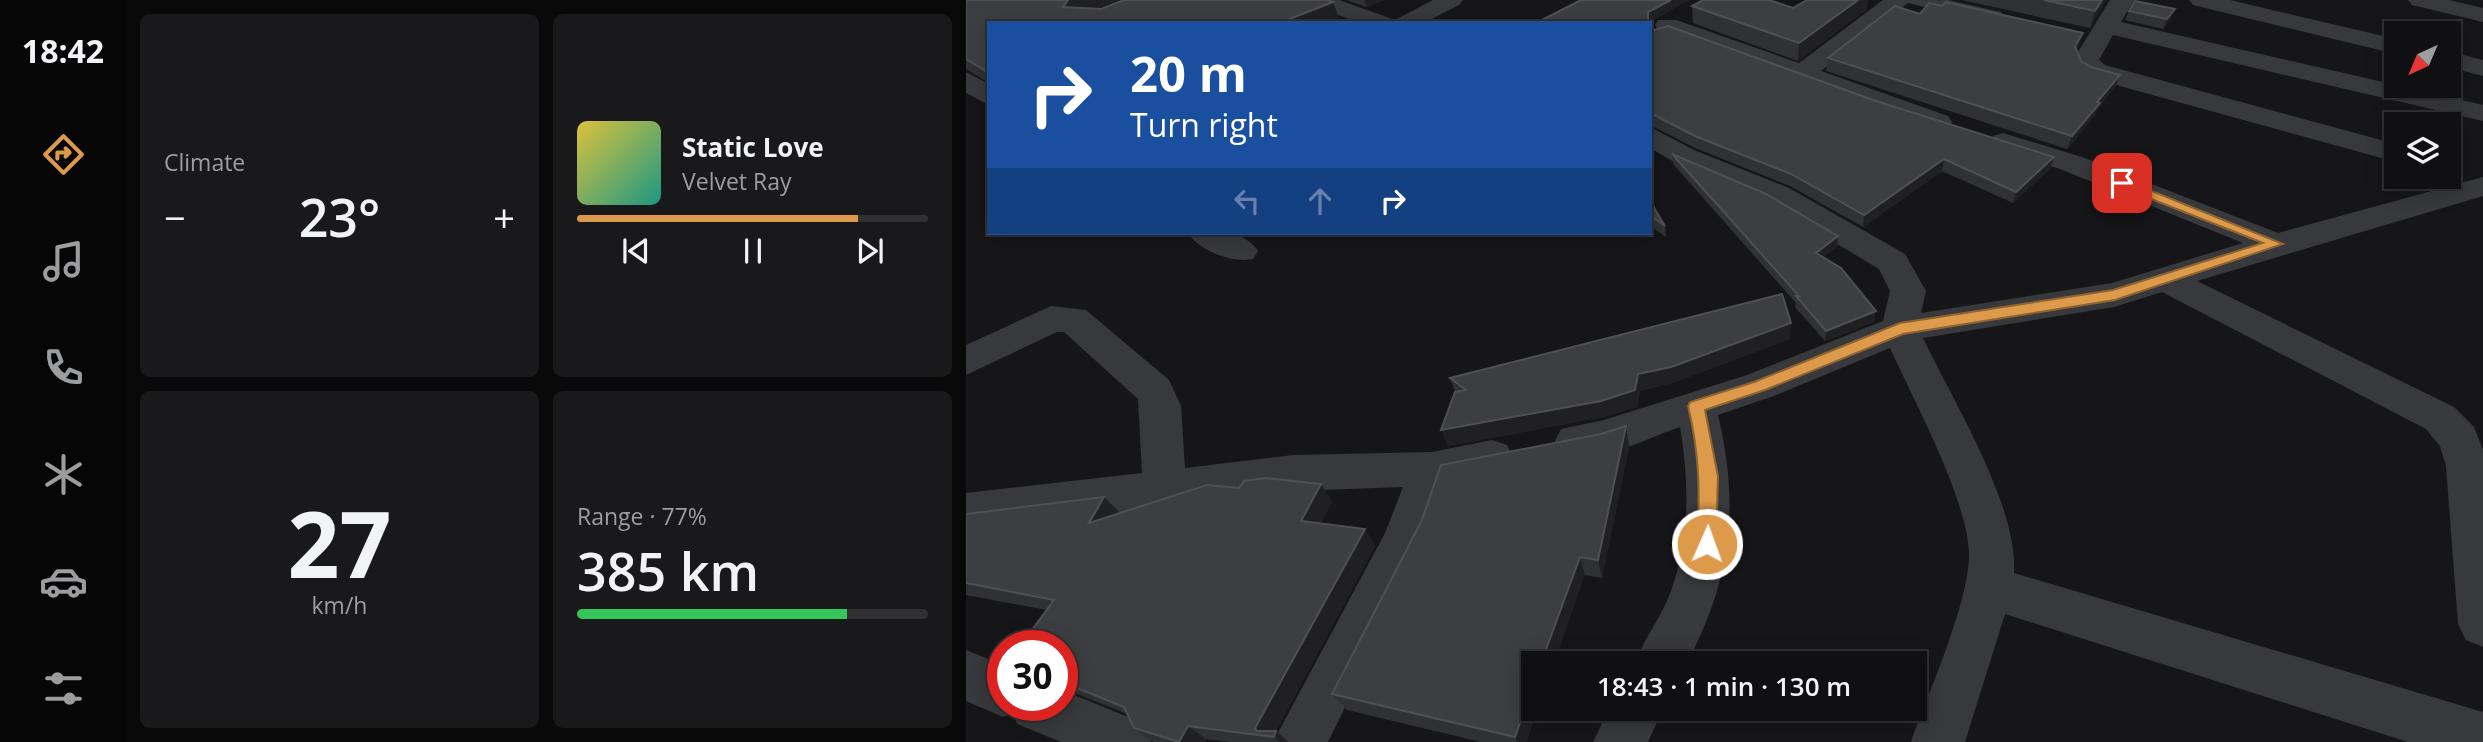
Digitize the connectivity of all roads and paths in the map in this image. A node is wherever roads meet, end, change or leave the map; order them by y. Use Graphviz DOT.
graph roads {
  1 [pos="1316,0"];
  2 [pos="1451,0"];
  3 [pos="2122,0"];
  4 [pos="2201,0"];
  5 [pos="1900,1"];
  6 [pos="2433,9"];
  7 [pos="2483,15"];
  8 [pos="1353,19"];
  9 [pos="1409,21"];
  10 [pos="2020,23"];
  11 [pos="1669,24"];
  12 [pos="2092,33"];
  13 [pos="2384,44"];
  14 [pos="2461,62"];
  15 [pos="987,64"];
  16 [pos="2483,68"];
  17 [pos="966,72"];
  18 [pos="1804,72"];
  19 [pos="966,80"];
  20 [pos="2384,86"];
  21 [pos="987,96"];
  22 [pos="2434,98"];
  23 [pos="2483,113"];
  24 [pos="1652,137"];
  25 [pos="2384,150"];
  26 [pos="2461,173"];
  27 [pos="2483,180"];
  28 [pos="2483,186"];
  29 [pos="1208,235"];
  30 [pos="2276,244"];
  31 [pos="1241,251"];
  32 [pos="2165,279"];
  33 [pos="1900,329"];
  34 [pos="966,361"];
  35 [pos="1696,406"];
  36 [pos="1432,469"];
  37 [pos="1164,488"];
  38 [pos="966,512"];
  39 [pos="1989,587"];
  40 [pos="2483,624"];
  41 [pos="1666,651"];
  42 [pos="966,675"];
  43 [pos="987,684"];
  44 [pos="1074,721"];
  45 [pos="1631,721"];
  46 [pos="2411,729"];
  47 [pos="2483,739"];
  48 [pos="1124,742"];
  49 [pos="1300,742"];
  50 [pos="1620,742"];
  51 [pos="1938,742"];
  1 -- 8 [label="street"];
  2 -- 9 [label="street"];
  3 -- 12 [label="street"];
  4 -- 13 [label="street"];
  5 -- 10 [label="street"];
  5 -- 18 [label="street"];
  6 -- 7 [label="street"];
  11 -- 18 [label="street"];
  12 -- 20 [label="street"];
  12 -- 25 [label="street"];
  14 -- 16 [label="street"];
  15 -- 17 [label="street"];
  18 -- 30 [label="street"];
  19 -- 21 [label="street"];
  22 -- 23 [label="street"];
  24 -- 33 [label="street"];
  26 -- 27 [label="street"];
  28 -- 30 [label="street"];
  29 -- 31 [label="street"];
  30 -- 32 [label="street"];
  32 -- 33 [label="street"];
  32 -- 40 [label="street"];
  33 -- 35 [label="street"];
  33 -- 39 [label="street"];
  34 -- 37 [label="street"];
  35 -- 36 [label="street"];
  35 -- 41 [label="street"];
  36 -- 37 [label="street"];
  36 -- 49 [label="street"];
  37 -- 38 [label="street"];
  39 -- 46 [label="street"];
  39 -- 51 [label="street"];
  42 -- 43 [label="street"];
  44 -- 48 [label="street"];
  45 -- 50 [label="street"];
  46 -- 47 [label="street"];
}
